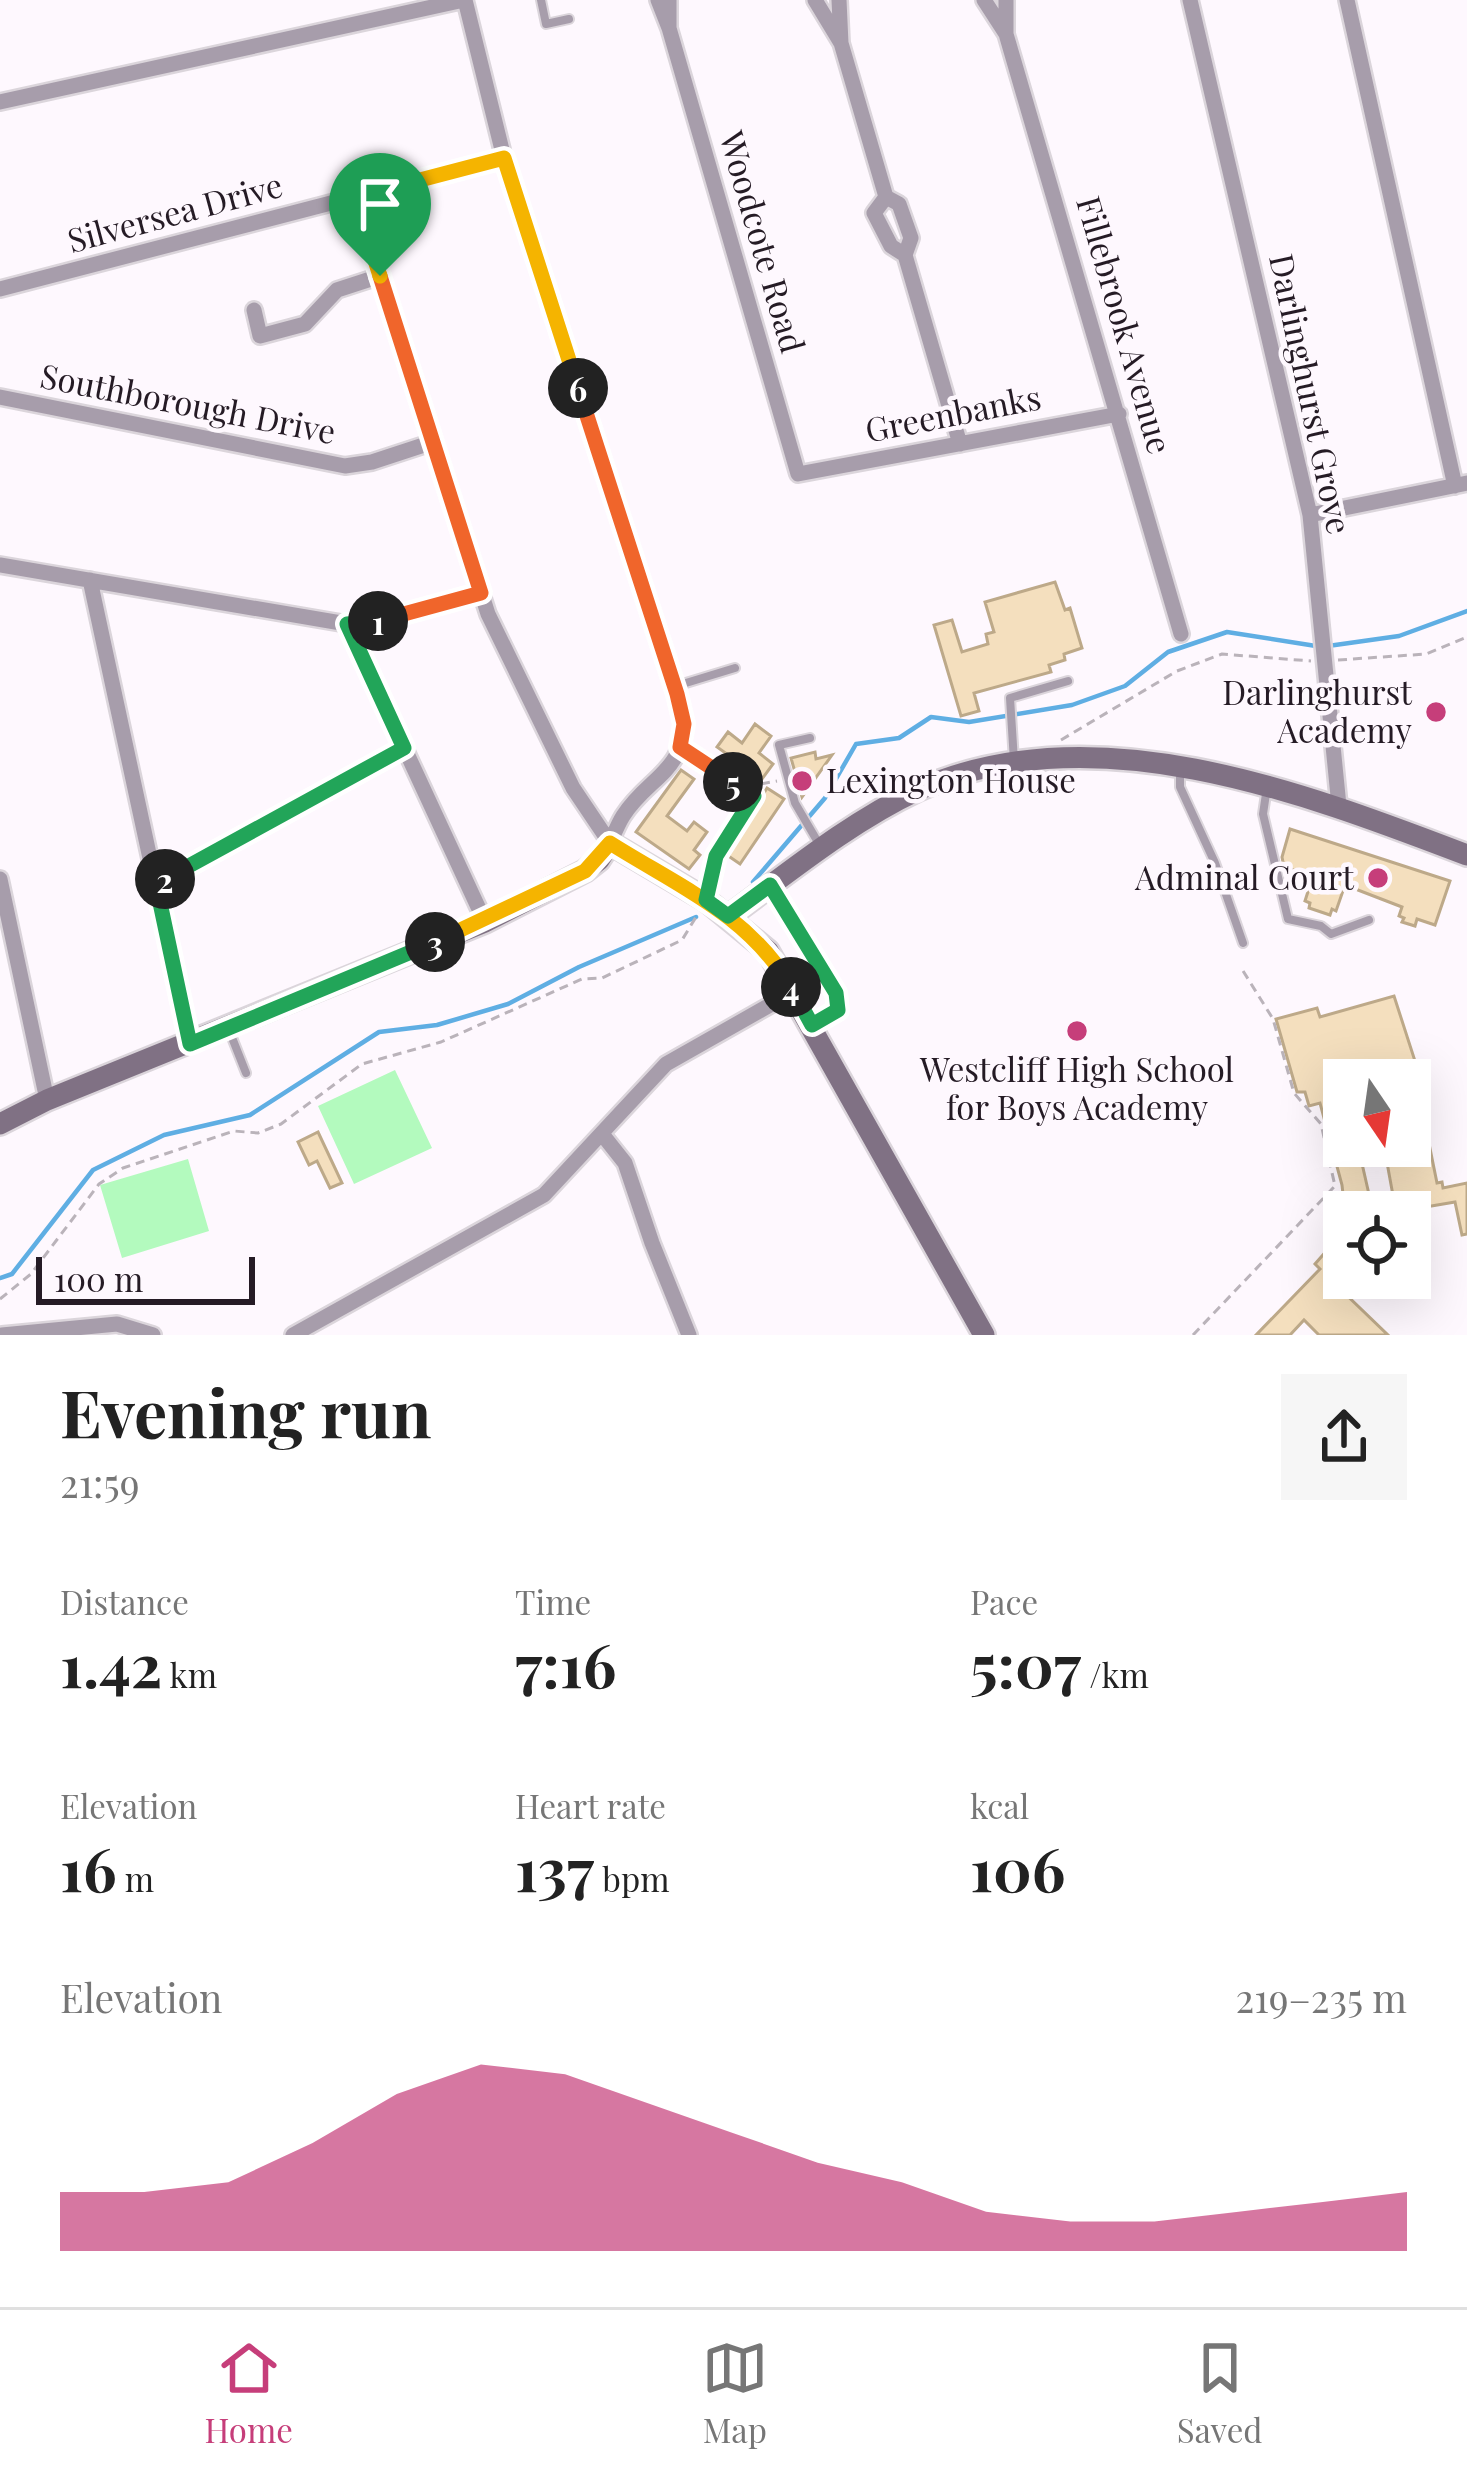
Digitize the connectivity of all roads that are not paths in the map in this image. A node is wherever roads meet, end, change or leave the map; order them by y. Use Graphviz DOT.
graph roads {
  1 [pos="465,0"];
  2 [pos="541,0"];
  3 [pos="658,0"];
  4 [pos="669,0"];
  5 [pos="815,0"];
  6 [pos="839,0"];
  7 [pos="984,0"];
  8 [pos="1006,0"];
  9 [pos="1190,0"];
  10 [pos="1347,0"];
  11 [pos="569,19"];
  12 [pos="669,28"];
  13 [pos="1006,34"];
  14 [pos="841,43"];
  15 [pos="0,102"];
  16 [pos="504,158"];
  17 [pos="355,197"];
  18 [pos="380,276"];
  19 [pos="0,289"];
  20 [pos="254,310"];
  21 [pos="0,397"];
  22 [pos="1120,414"];
  23 [pos="433,442"];
  24 [pos="960,444"];
  25 [pos="798,474"];
  26 [pos="1461,485"];
  27 [pos="1310,515"];
  28 [pos="0,565"];
  29 [pos="90,580"];
  30 [pos="481,593"];
  31 [pos="347,624"];
  32 [pos="1181,634"];
  33 [pos="735,668"];
  34 [pos="1068,681"];
  35 [pos="675,686"];
  36 [pos="810,738"];
  37 [pos="680,747"];
  38 [pos="404,748"];
  39 [pos="1015,762"];
  40 [pos="1179,768"];
  41 [pos="1267,786"];
  42 [pos="1339,806"];
  43 [pos="817,840"];
  44 [pos="610,843"];
  45 [pos="1467,855"];
  46 [pos="716,856"];
  47 [pos="0,879"];
  48 [pos="156,884"];
  49 [pos="770,885"];
  50 [pos="728,916"];
  51 [pos="1369,920"];
  52 [pos="485,922"];
  53 [pos="1243,943"];
  54 [pos="793,992"];
  55 [pos="812,1025"];
  56 [pos="229,1028"];
  57 [pos="190,1044"];
  58 [pos="247,1073"];
  59 [pos="47,1100"];
  60 [pos="0,1124"];
  61 [pos="602,1134"];
  62 [pos="2,1335"];
  63 [pos="153,1335"];
  64 [pos="293,1335"];
  65 [pos="689,1335"];
  66 [pos="984,1335"];
  1 -- 15 [label="street"];
  1 -- 16 [label="street"];
  2 -- 11 [label="lane"];
  3 -- 12 [label="street, Woodcote Road"];
  4 -- 12 [label="street, Woodcote Road"];
  5 -- 14 [label="street"];
  6 -- 14 [label="street"];
  7 -- 13 [label="street, Fillebrook Avenue"];
  8 -- 13 [label="street, Fillebrook Avenue"];
  9 -- 27 [label="street, Darlinghurst Grove"];
  10 -- 26 [label="street"];
  12 -- 25 [label="street, Woodcote Road"];
  13 -- 22 [label="street, Fillebrook Avenue"];
  14 -- 24 [label="street"];
  16 -- 17 [label="street, Silversea Drive"];
  16 -- 35 [label="street"];
  17 -- 18 [label="street"];
  17 -- 19 [label="street, Silversea Drive"];
  18 -- 20 [label="street"];
  18 -- 23 [label="street"];
  21 -- 23 [label="street, Southborough Drive"];
  22 -- 24 [label="street, Greenbanks"];
  22 -- 32 [label="street, Fillebrook Avenue"];
  23 -- 30 [label="street"];
  24 -- 25 [label="street, Greenbanks"];
  26 -- 27 [label="street"];
  27 -- 42 [label="street, Darlinghurst Grove"];
  28 -- 29 [label="street"];
  29 -- 31 [label="street"];
  29 -- 48 [label="street"];
  30 -- 31 [label="street"];
  30 -- 44 [label="street"];
  31 -- 38 [label="street"];
  33 -- 35 [label="lane"];
  34 -- 39 [label="lane"];
  35 -- 37 [label="street"];
  36 -- 43 [label="lane"];
  37 -- 44 [label="street"];
  37 -- 46 [label="lane"];
  38 -- 48 [label="street"];
  38 -- 52 [label="street"];
  39 -- 40 [label="street"];
  39 -- 43 [label="street"];
  40 -- 41 [label="street"];
  40 -- 53 [label="lane"];
  41 -- 42 [label="street"];
  41 -- 51 [label="lane"];
  42 -- 45 [label="street"];
  43 -- 49 [label="street"];
  44 -- 50 [label="street"];
  44 -- 52 [label="street"];
  47 -- 59 [label="street"];
  48 -- 57 [label="street"];
  49 -- 50 [label="street"];
  49 -- 55 [label="lane"];
  50 -- 54 [label="street"];
  52 -- 56 [label="street"];
  54 -- 55 [label="street"];
  54 -- 61 [label="street"];
  55 -- 66 [label="street"];
  56 -- 57 [label="street"];
  56 -- 58 [label="lane"];
  57 -- 59 [label="street"];
  59 -- 60 [label="street"];
  61 -- 64 [label="street"];
  61 -- 65 [label="street"];
  62 -- 63 [label="street"];
}
